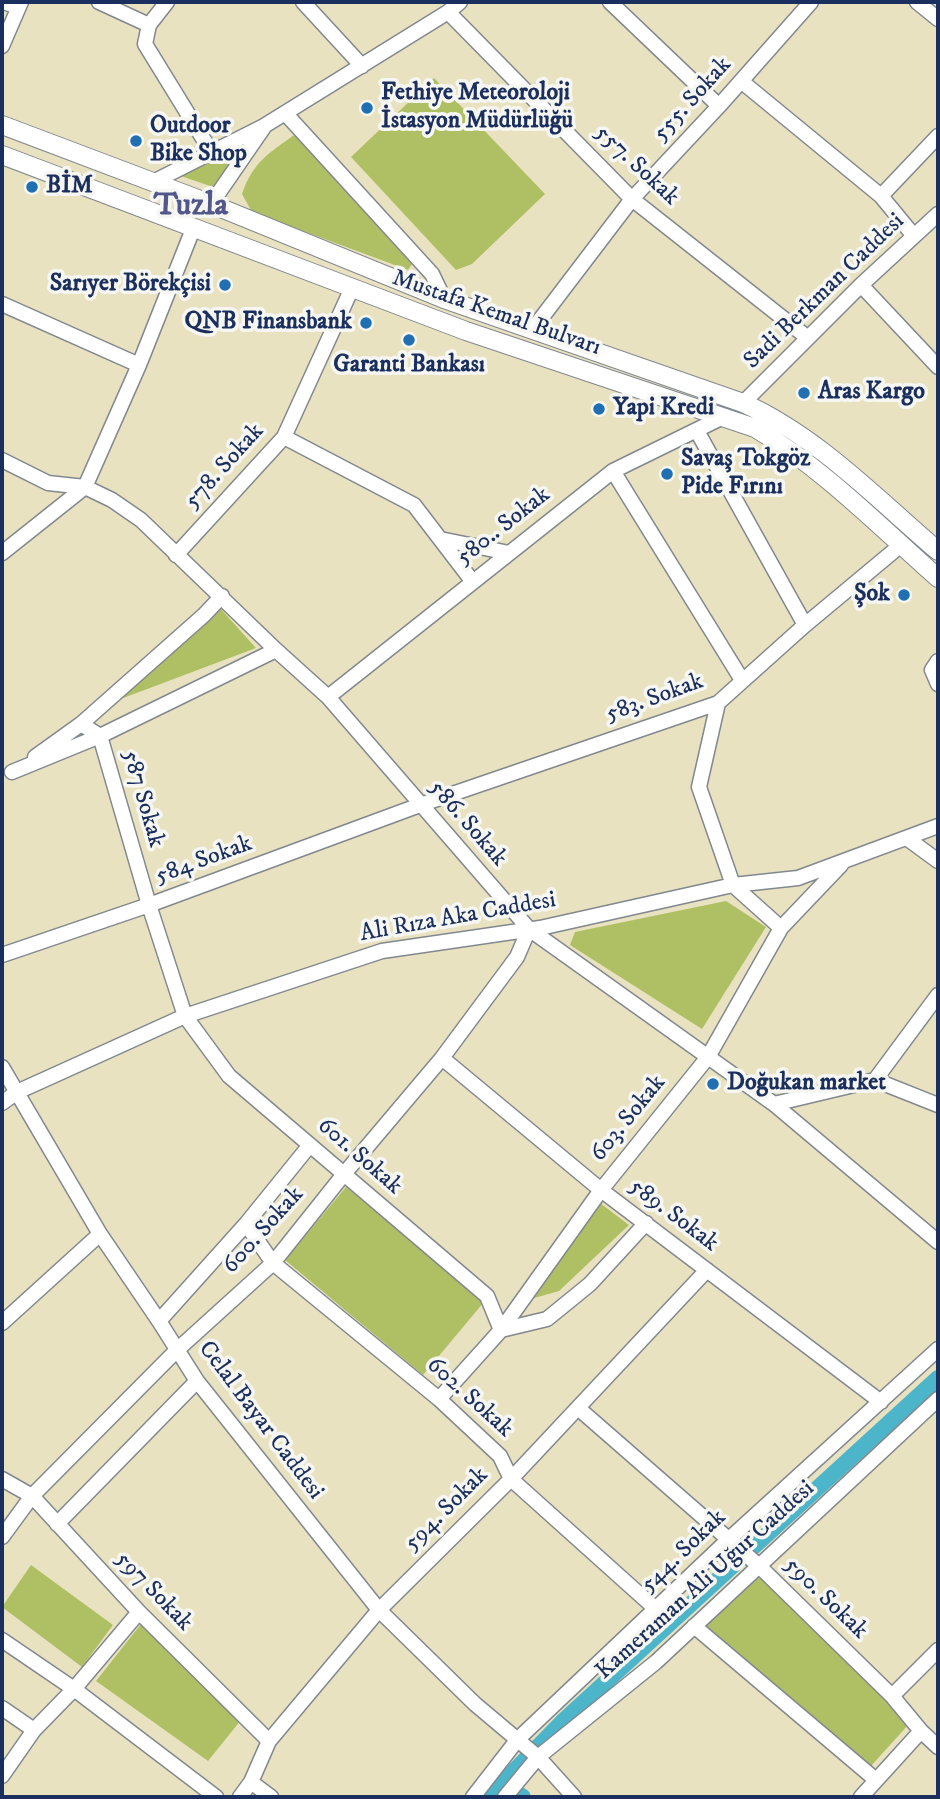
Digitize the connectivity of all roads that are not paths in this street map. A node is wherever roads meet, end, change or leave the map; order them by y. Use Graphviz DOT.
graph roads {
  1 [pos="3,2"];
  2 [pos="99,2"];
  3 [pos="167,2"];
  4 [pos="303,2"];
  5 [pos="460,2"];
  6 [pos="610,2"];
  7 [pos="811,2"];
  8 [pos="917,2"];
  9 [pos="20,5"];
  10 [pos="448,12"];
  11 [pos="938,19"];
  12 [pos="149,25"];
  13 [pos="2,46"];
  14 [pos="362,66"];
  15 [pos="741,81"];
  16 [pos="719,106"];
  17 [pos="285,113"];
  18 [pos="2,125"];
  19 [pos="264,126"];
  20 [pos="938,136"];
  21 [pos="212,153"];
  22 [pos="2,155"];
  23 [pos="153,182"];
  24 [pos="881,196"];
  25 [pos="632,199"];
  26 [pos="211,204"];
  27 [pos="938,214"];
  28 [pos="193,229"];
  29 [pos="914,236"];
  30 [pos="861,285"];
  31 [pos="352,288"];
  32 [pos="444,299"];
  33 [pos="2,304"];
  34 [pos="533,329"];
  35 [pos="808,338"];
  36 [pos="139,365"];
  37 [pos="938,367"];
  38 [pos="743,402"];
  39 [pos="723,417"];
  40 [pos="697,431"];
  41 [pos="284,437"];
  42 [pos="2,460"];
  43 [pos="613,471"];
  44 [pos="85,487"];
  45 [pos="440,539"];
  46 [pos="901,545"];
  47 [pos="938,551"];
  48 [pos="509,553"];
  49 [pos="2,554"];
  50 [pos="176,555"];
  51 [pos="938,578"];
  52 [pos="472,582"];
  53 [pos="222,596"];
  54 [pos="805,625"];
  55 [pos="276,650"];
  56 [pos="938,661"];
  57 [pos="742,680"];
  58 [pos="938,684"];
  59 [pos="328,696"];
  60 [pos="718,703"];
  61 [pos="81,724"];
  62 [pos="100,736"];
  63 [pos="7,775"];
  64 [pos="420,805"];
  65 [pos="938,826"];
  66 [pos="908,839"];
  67 [pos="844,861"];
  68 [pos="938,861"];
  69 [pos="733,885"];
  70 [pos="149,905"];
  71 [pos="781,928"];
  72 [pos="529,929"];
  73 [pos="2,955"];
  74 [pos="938,995"];
  75 [pos="185,1016"];
  76 [pos="708,1057"];
  77 [pos="442,1058"];
  78 [pos="2,1067"];
  79 [pos="874,1080"];
  80 [pos="16,1092"];
  81 [pos="2,1103"];
  82 [pos="774,1104"];
  83 [pos="938,1105"];
  84 [pos="310,1145"];
  85 [pos="344,1174"];
  86 [pos="601,1190"];
  87 [pos="646,1223"];
  88 [pos="246,1224"];
  89 [pos="100,1234"];
  90 [pos="938,1242"];
  91 [pos="273,1263"];
  92 [pos="707,1270"];
  93 [pos="159,1321"];
  94 [pos="2,1323"];
  95 [pos="502,1330"];
  96 [pos="938,1349"];
  97 [pos="177,1350"];
  98 [pos="197,1381"];
  99 [pos="439,1399"];
  100 [pos="938,1399"];
  101 [pos="881,1402"];
  102 [pos="578,1408"];
  103 [pos="2,1479"];
  104 [pos="510,1479"];
  105 [pos="32,1496"];
  106 [pos="57,1524"];
  107 [pos="2,1537"];
  108 [pos="729,1540"];
  109 [pos="758,1565"];
  110 [pos="379,1610"];
  111 [pos="657,1610"];
  112 [pos="139,1612"];
  113 [pos="694,1626"];
  114 [pos="2,1640"];
  115 [pos="938,1650"];
  116 [pos="74,1689"];
  117 [pos="892,1696"];
  118 [pos="2,1708"];
  119 [pos="34,1730"];
  120 [pos="921,1731"];
  121 [pos="518,1739"];
  122 [pos="270,1741"];
  123 [pos="938,1748"];
  124 [pos="538,1757"];
  125 [pos="2,1776"];
  126 [pos="876,1780"];
  127 [pos="251,1783"];
  128 [pos="216,1797"];
  129 [pos="240,1797"];
  130 [pos="271,1797"];
  131 [pos="472,1797"];
  132 [pos="505,1797"];
  133 [pos="574,1797"];
  134 [pos="861,1797"];
  1 -- 9 [label="street"];
  2 -- 12 [label="street"];
  3 -- 12 [label="street"];
  4 -- 14 [label="street"];
  5 -- 10 [label="street"];
  6 -- 16 [label="street"];
  7 -- 15 [label="street, 555. Sokak"];
  8 -- 11 [label="street"];
  9 -- 13 [label="street"];
  10 -- 14 [label="street"];
  10 -- 25 [label="street, 557. Sokak"];
  12 -- 21 [label="street"];
  14 -- 17 [label="street"];
  15 -- 16 [label="street, 555. Sokak"];
  15 -- 24 [label="street"];
  16 -- 25 [label="street, 555. Sokak"];
  17 -- 19 [label="street"];
  17 -- 32 [label="street"];
  18 -- 23 [label="main road, Mustafa Kemal Bulvarı"];
  19 -- 21 [label="street"];
  19 -- 26 [label="street"];
  20 -- 24 [label="street"];
  21 -- 23 [label="street"];
  22 -- 28 [label="main road, Mustafa Kemal Bulvarı"];
  23 -- 26 [label="main road, Mustafa Kemal Bulvarı"];
  24 -- 29 [label="street"];
  25 -- 34 [label="street, 555. Sokak"];
  25 -- 35 [label="street, 557. Sokak"];
  26 -- 32 [label="main road, Mustafa Kemal Bulvarı"];
  27 -- 29 [label="street, Sadi Berkman Caddesi"];
  28 -- 31 [label="main road, Mustafa Kemal Bulvarı"];
  28 -- 36 [label="street"];
  29 -- 30 [label="street, Sadi Berkman Caddesi"];
  30 -- 35 [label="street, Sadi Berkman Caddesi"];
  30 -- 37 [label="street"];
  31 -- 39 [label="main road, Mustafa Kemal Bulvarı"];
  31 -- 41 [label="street, 578. Sokak"];
  32 -- 34 [label="main road, Mustafa Kemal Bulvarı"];
  33 -- 36 [label="street"];
  34 -- 38 [label="main road, Mustafa Kemal Bulvarı"];
  35 -- 38 [label="street, Sadi Berkman Caddesi"];
  36 -- 44 [label="street"];
  38 -- 47 [label="main road, Mustafa Kemal Bulvarı"];
  39 -- 40 [label="street, 580.. Sokak"];
  39 -- 46 [label="main road, Mustafa Kemal Bulvarı"];
  40 -- 43 [label="street, 580.. Sokak"];
  40 -- 54 [label="street"];
  41 -- 45 [label="street"];
  41 -- 50 [label="street, 578. Sokak"];
  42 -- 44 [label="street"];
  43 -- 48 [label="street, 580.. Sokak"];
  43 -- 57 [label="street"];
  44 -- 49 [label="street"];
  44 -- 50 [label="street, 586. Sokak"];
  45 -- 48 [label="street"];
  45 -- 52 [label="street"];
  46 -- 51 [label="main road, Mustafa Kemal Bulvarı"];
  46 -- 54 [label="street, 583. Sokak"];
  48 -- 52 [label="street, 580.. Sokak"];
  50 -- 53 [label="street, 586. Sokak"];
  52 -- 59 [label="street, 580.. Sokak"];
  53 -- 55 [label="street, 586. Sokak"];
  53 -- 61 [label="street"];
  54 -- 57 [label="street, 583. Sokak"];
  55 -- 59 [label="street, 586. Sokak"];
  55 -- 62 [label="street"];
  56 -- 58 [label="street"];
  57 -- 60 [label="street, 583. Sokak"];
  59 -- 64 [label="street, 586. Sokak"];
  60 -- 64 [label="street, 583. Sokak"];
  60 -- 69 [label="street"];
  61 -- 62 [label="street, 587 Sokak"];
  61 -- 63 [label="street"];
  62 -- 63 [label="street"];
  62 -- 70 [label="street, 587 Sokak"];
  64 -- 70 [label="street, 584 Sokak"];
  64 -- 72 [label="street, 586. Sokak"];
  65 -- 66 [label="street, Ali Rıza Aka Caddesi"];
  66 -- 67 [label="street, Ali Rıza Aka Caddesi"];
  66 -- 68 [label="street"];
  67 -- 69 [label="street, Ali Rıza Aka Caddesi"];
  67 -- 71 [label="street, 603. Sokak"];
  69 -- 71 [label="street"];
  69 -- 72 [label="street, Ali Rıza Aka Caddesi"];
  70 -- 73 [label="street, 584 Sokak"];
  70 -- 75 [label="street, 587 Sokak"];
  71 -- 76 [label="street, 603. Sokak"];
  72 -- 75 [label="street, Ali Rıza Aka Caddesi"];
  72 -- 76 [label="street, 586. Sokak"];
  72 -- 77 [label="street, 600. Sokak"];
  74 -- 79 [label="street"];
  75 -- 80 [label="street, Ali Rıza Aka Caddesi"];
  75 -- 84 [label="street, 601. Sokak"];
  76 -- 82 [label="street, 586. Sokak"];
  76 -- 86 [label="street, 603. Sokak"];
  77 -- 85 [label="street, 600. Sokak"];
  77 -- 86 [label="street, 589. Sokak"];
  78 -- 80 [label="street, Celal Bayar Caddesi"];
  79 -- 82 [label="street"];
  79 -- 83 [label="street"];
  80 -- 81 [label="street, Ali Rıza Aka Caddesi"];
  80 -- 89 [label="street, Celal Bayar Caddesi"];
  82 -- 90 [label="street, 586. Sokak"];
  84 -- 85 [label="street, 601. Sokak"];
  84 -- 88 [label="street"];
  85 -- 91 [label="street, 600. Sokak"];
  85 -- 95 [label="street, 601. Sokak"];
  86 -- 87 [label="street, 589. Sokak"];
  86 -- 95 [label="street, 603. Sokak"];
  87 -- 92 [label="street, 589. Sokak"];
  87 -- 95 [label="street"];
  88 -- 91 [label="street, 602. Sokak"];
  88 -- 93 [label="street"];
  89 -- 93 [label="street, Celal Bayar Caddesi"];
  89 -- 94 [label="street"];
  91 -- 97 [label="street, 600. Sokak"];
  91 -- 99 [label="street, 602. Sokak"];
  92 -- 101 [label="street, 589. Sokak"];
  92 -- 102 [label="street, 594. Sokak"];
  93 -- 97 [label="street, Celal Bayar Caddesi"];
  95 -- 99 [label="street, 603. Sokak"];
  96 -- 101 [label="street, 544. Sokak"];
  97 -- 98 [label="street, Celal Bayar Caddesi"];
  97 -- 105 [label="street, 600. Sokak"];
  98 -- 106 [label="street"];
  98 -- 110 [label="street, Celal Bayar Caddesi"];
  99 -- 104 [label="street, 602. Sokak"];
  100 -- 109 [label="street, Kameraman Ali Uğur Caddesi"];
  101 -- 108 [label="street, 544. Sokak"];
  102 -- 104 [label="street, 594. Sokak"];
  102 -- 108 [label="street, 590. Sokak"];
  103 -- 105 [label="street, 597 Sokak"];
  104 -- 110 [label="street, 594. Sokak"];
  104 -- 111 [label="street, 602. Sokak"];
  105 -- 106 [label="street, 597 Sokak"];
  105 -- 107 [label="street, 600. Sokak"];
  106 -- 112 [label="street, 597 Sokak"];
  108 -- 109 [label="street, 590. Sokak"];
  108 -- 111 [label="street, 544. Sokak"];
  109 -- 113 [label="street, Kameraman Ali Uğur Caddesi"];
  109 -- 117 [label="street, 590. Sokak"];
  110 -- 121 [label="street, Celal Bayar Caddesi"];
  110 -- 122 [label="street, 594. Sokak"];
  111 -- 121 [label="street, 544. Sokak"];
  112 -- 116 [label="street"];
  112 -- 122 [label="street, 597 Sokak"];
  113 -- 124 [label="street, Kameraman Ali Uğur Caddesi"];
  113 -- 126 [label="street"];
  114 -- 116 [label="street"];
  115 -- 117 [label="street"];
  116 -- 119 [label="street"];
  116 -- 128 [label="street"];
  117 -- 120 [label="street, 590. Sokak"];
  118 -- 119 [label="street"];
  119 -- 125 [label="street"];
  120 -- 123 [label="street, 590. Sokak"];
  120 -- 126 [label="street"];
  121 -- 124 [label="street, Celal Bayar Caddesi"];
  121 -- 131 [label="street, 544. Sokak"];
  122 -- 127 [label="street, 594. Sokak"];
  124 -- 132 [label="street, Kameraman Ali Uğur Caddesi"];
  124 -- 133 [label="street, Celal Bayar Caddesi"];
  126 -- 134 [label="street"];
  127 -- 129 [label="street, 594. Sokak"];
  127 -- 130 [label="street"];
}
